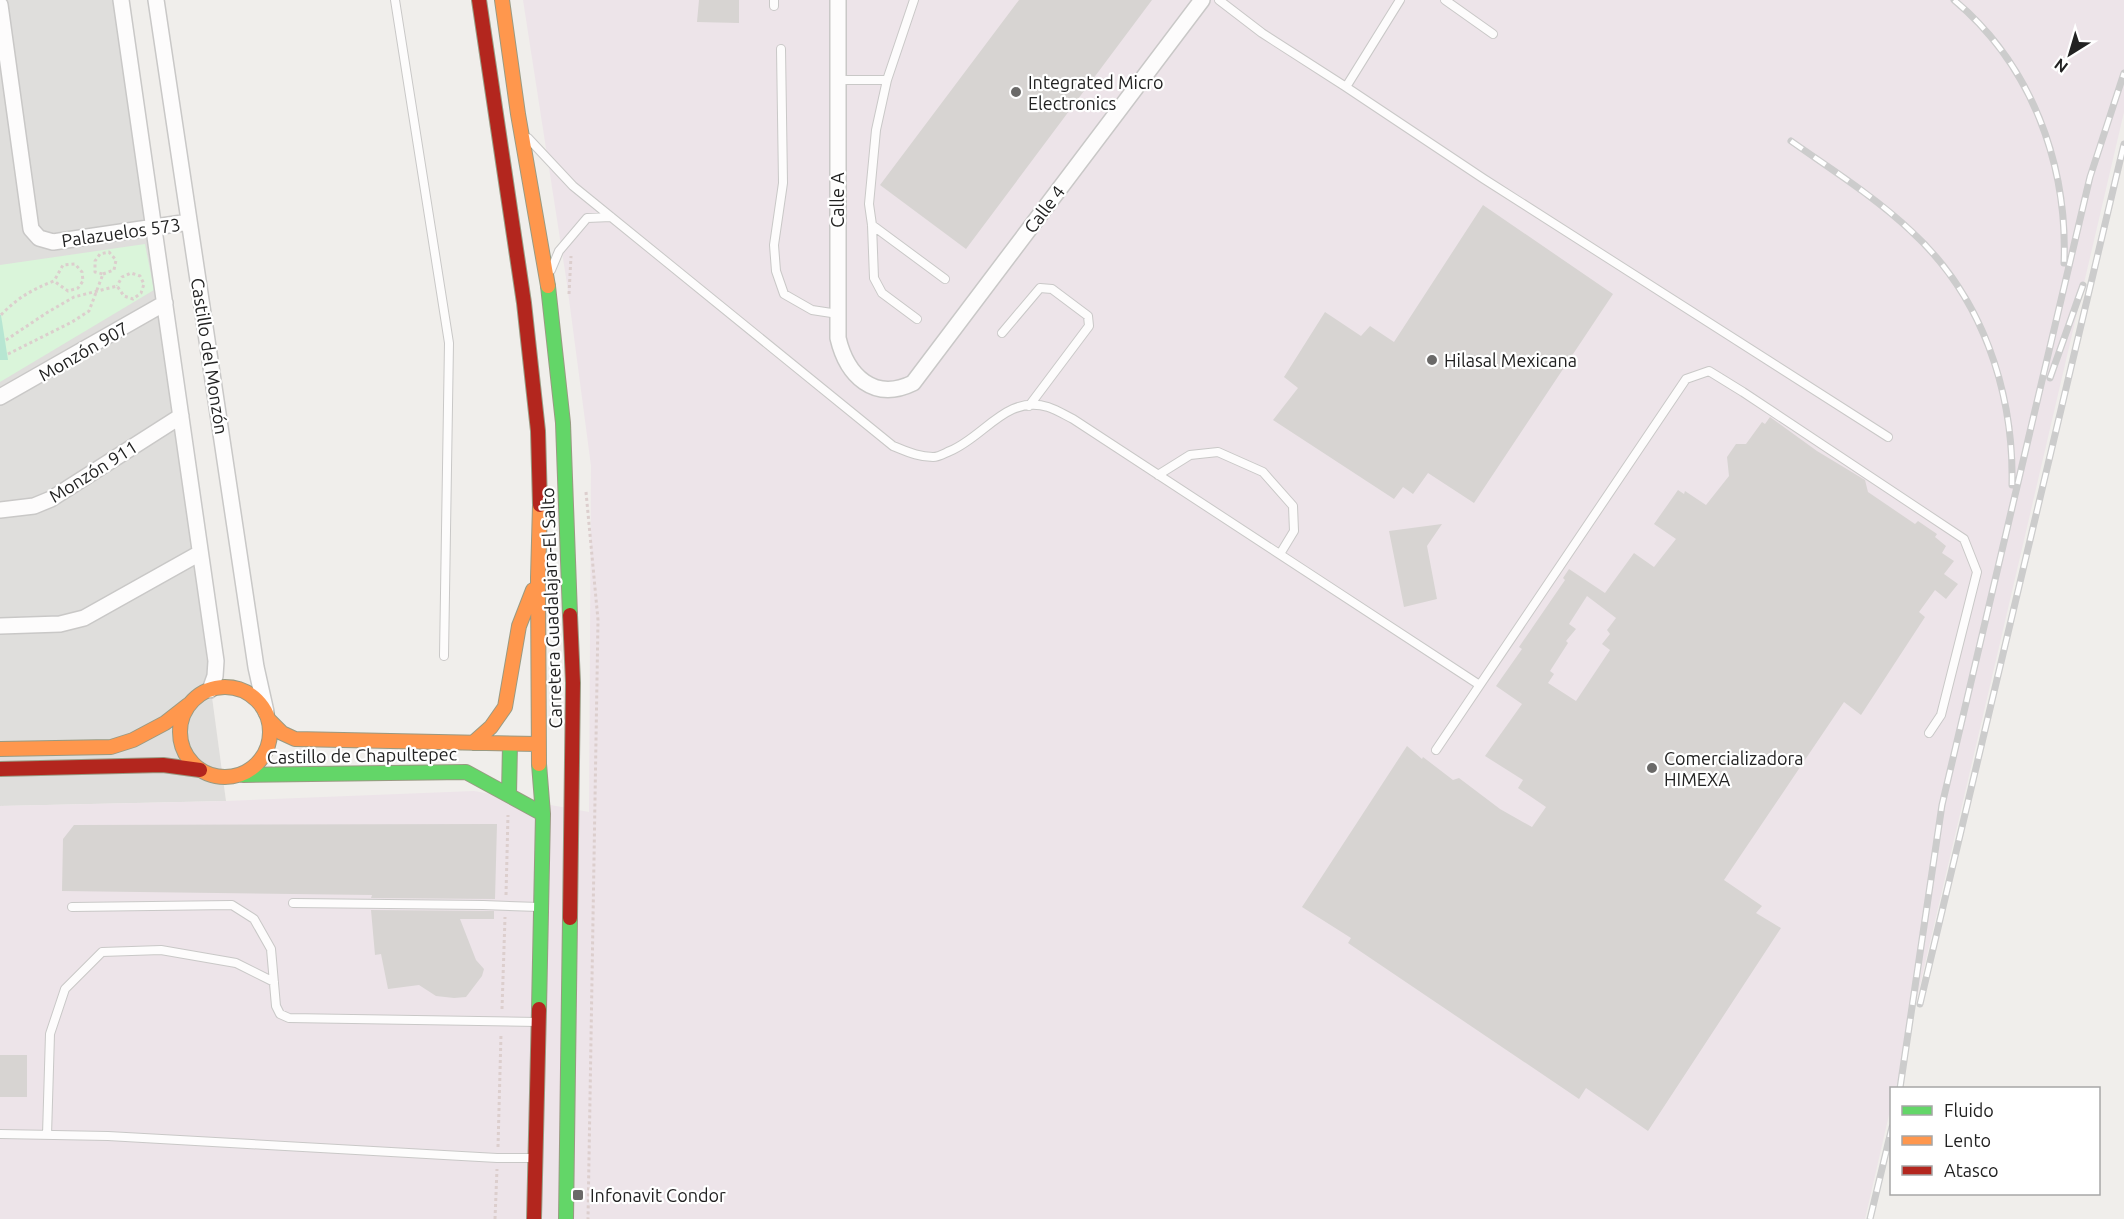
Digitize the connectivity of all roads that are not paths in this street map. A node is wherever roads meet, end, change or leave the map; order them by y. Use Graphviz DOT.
graph roads {
  1 [pos="122,0"];
  2 [pos="156,0"];
  3 [pos="395,0"];
  4 [pos="479,0"];
  5 [pos="502,0"];
  6 [pos="838,0"];
  7 [pos="914,0"];
  8 [pos="1202,0"];
  9 [pos="1219,0"];
  10 [pos="1400,0"];
  11 [pos="1445,0"];
  12 [pos="0,5"];
  13 [pos="1494,34"];
  14 [pos="781,50"];
  15 [pos="837,80"];
  16 [pos="887,80"];
  17 [pos="1346,87"];
  18 [pos="521,130"];
  19 [pos="611,217"];
  20 [pos="189,222"];
  21 [pos="872,225"];
  22 [pos="155,226"];
  23 [pos="945,279"];
  24 [pos="547,280"];
  25 [pos="165,303"];
  26 [pos="838,314"];
  27 [pos="917,319"];
  28 [pos="1002,333"];
  29 [pos="871,387"];
  30 [pos="0,398"];
  31 [pos="1029,406"];
  32 [pos="181,416"];
  33 [pos="1888,437"];
  34 [pos="1158,475"];
  35 [pos="0,510"];
  36 [pos="200,552"];
  37 [pos="1280,554"];
  38 [pos="538,578"];
  39 [pos="0,626"];
  40 [pos="444,656"];
  41 [pos="1478,684"];
  42 [pos="210,690"];
  43 [pos="189,705"];
  44 [pos="267,716"];
  45 [pos="1929,733"];
  46 [pos="473,743"];
  47 [pos="510,744"];
  48 [pos="538,744"];
  49 [pos="0,749"];
  50 [pos="1436,750"];
  51 [pos="0,769"];
  52 [pos="200,770"];
  53 [pos="243,775"];
  54 [pos="509,795"];
  55 [pos="543,814"];
  56 [pos="294,903"];
  57 [pos="72,907"];
  58 [pos="541,907"];
  59 [pos="274,982"];
  60 [pos="538,1022"];
  61 [pos="0,1134"];
  62 [pos="47,1135"];
  63 [pos="535,1158"];
  64 [pos="534,1219"];
  65 [pos="566,1219"];
  1 -- 22 [label="street, Castillo del Monzón"];
  2 -- 20 [label="street, Castillo del Monzón"];
  3 -- 40 [label="lane"];
  4 -- 38 [label="main road, Carretera Guadalajara-El Salto"];
  5 -- 18 [label="main road, Carretera Guadalajara-El Salto"];
  6 -- 15 [label="street, Calle A"];
  7 -- 16 [label="lane"];
  8 -- 29 [label="street, Calle 4"];
  9 -- 17 [label="lane"];
  10 -- 17 [label="lane"];
  11 -- 13 [label="lane"];
  12 -- 22 [label="street, Palazuelos 573"];
  14 -- 26 [label="lane"];
  15 -- 16 [label="lane"];
  15 -- 26 [label="street, Calle A"];
  16 -- 21 [label="lane"];
  17 -- 33 [label="lane"];
  18 -- 19 [label="lane"];
  18 -- 24 [label="main road, Carretera Guadalajara-El Salto"];
  19 -- 24 [label="lane"];
  19 -- 31 [label="lane"];
  20 -- 22 [label="street, Palazuelos 573"];
  20 -- 44 [label="street, Castillo del Monzón"];
  21 -- 23 [label="lane"];
  21 -- 27 [label="lane"];
  22 -- 25 [label="street, Castillo del Monzón"];
  24 -- 65 [label="main road, Carretera Guadalajara-El Salto"];
  25 -- 30 [label="street, Monzón 907"];
  25 -- 32 [label="street, Castillo del Monzón"];
  26 -- 29 [label="street, Calle A"];
  28 -- 31 [label="lane"];
  31 -- 34 [label="lane"];
  32 -- 35 [label="street, Monzón 911"];
  32 -- 36 [label="street, Castillo del Monzón"];
  34 -- 37 [label="lane"];
  34 -- 37 [label="lane"];
  36 -- 39 [label="street"];
  36 -- 42 [label="street, Castillo del Monzón"];
  37 -- 41 [label="lane"];
  38 -- 46 [label="main road"];
  38 -- 48 [label="main road, Carretera Guadalajara-El Salto"];
  41 -- 45 [label="lane"];
  41 -- 50 [label="lane"];
  42 -- 43 [label="main road"];
  42 -- 44 [label="main road"];
  43 -- 49 [label="main road"];
  43 -- 52 [label="main road"];
  44 -- 46 [label="main road, Castillo de Chapultepec"];
  44 -- 53 [label="main road"];
  46 -- 47 [label="main road, Castillo de Chapultepec"];
  47 -- 48 [label="main road, Castillo de Chapultepec"];
  47 -- 54 [label="main road"];
  48 -- 55 [label="main road, Carretera Guadalajara-El Salto"];
  51 -- 52 [label="main road"];
  52 -- 53 [label="main road"];
  53 -- 54 [label="main road, Castillo de Chapultepec"];
  54 -- 55 [label="main road, Castillo de Chapultepec"];
  55 -- 58 [label="main road, Carretera Guadalajara-El Salto"];
  56 -- 58 [label="lane"];
  57 -- 59 [label="lane"];
  58 -- 60 [label="main road, Carretera Guadalajara-El Salto"];
  59 -- 60 [label="lane"];
  59 -- 62 [label="lane"];
  60 -- 63 [label="main road, Carretera Guadalajara-El Salto"];
  61 -- 62 [label="lane"];
  62 -- 63 [label="lane"];
  63 -- 64 [label="main road, Carretera Guadalajara-El Salto"];
}
